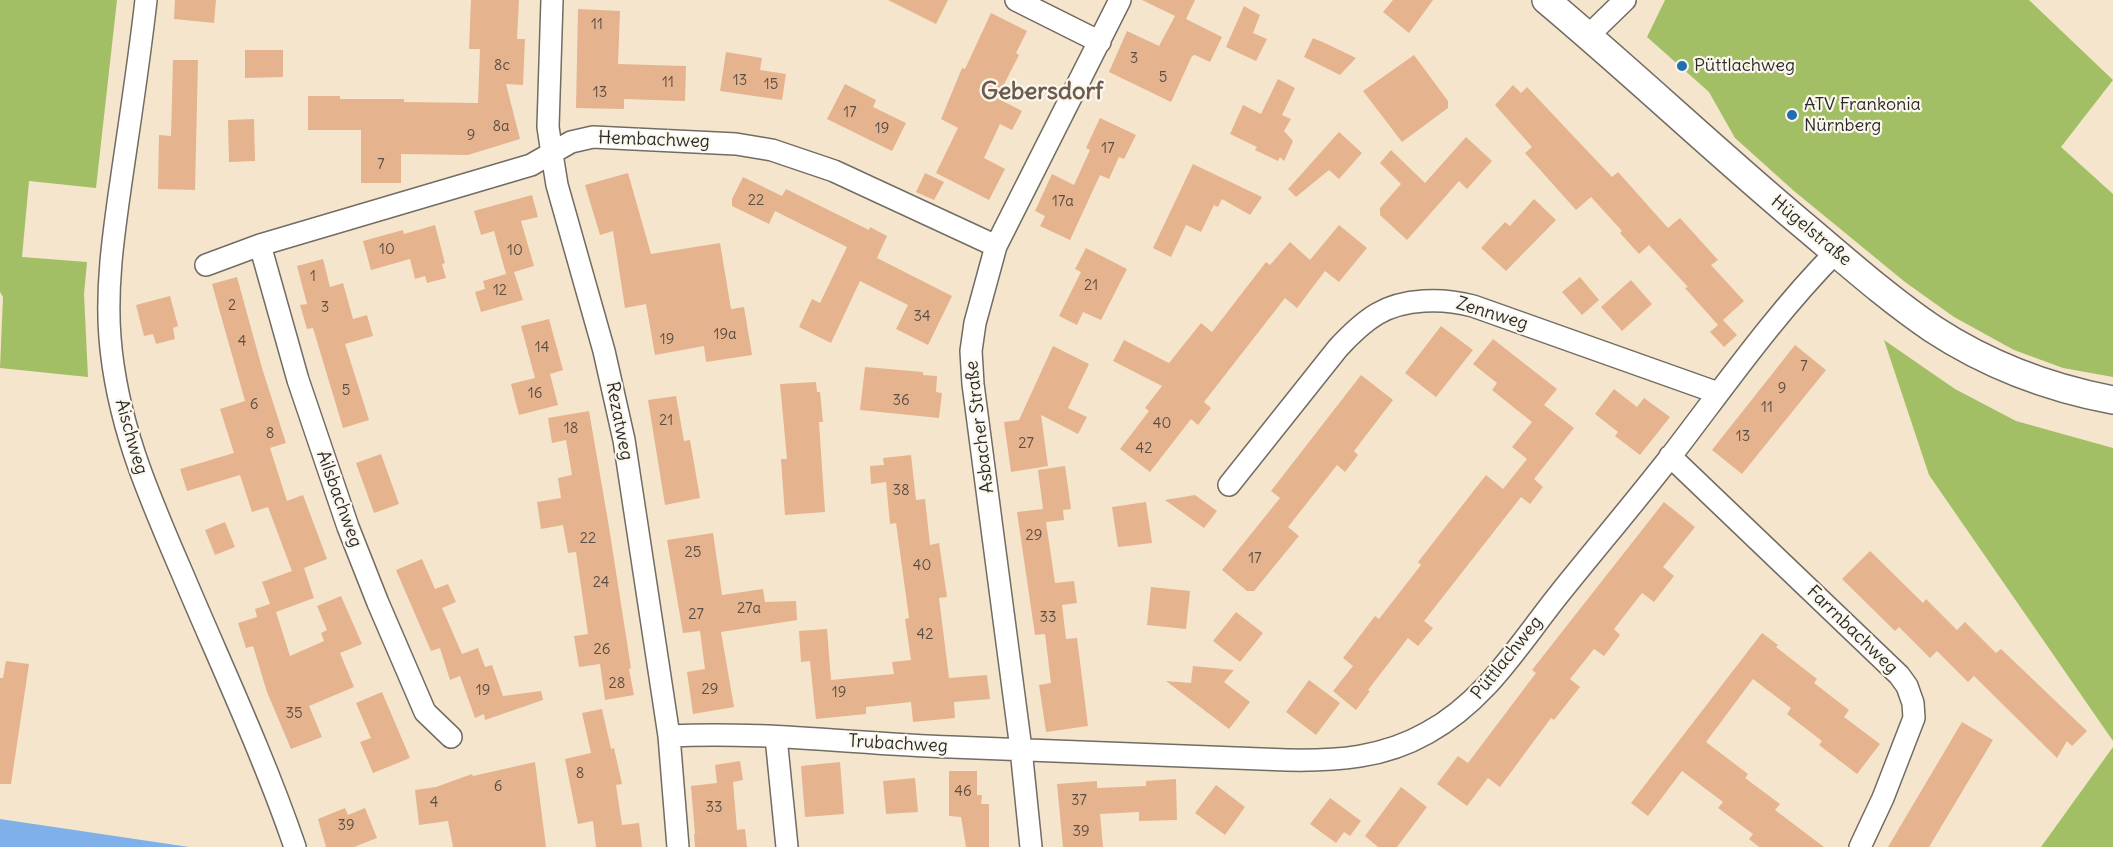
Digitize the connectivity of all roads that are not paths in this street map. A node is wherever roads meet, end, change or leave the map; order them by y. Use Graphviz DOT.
graph roads {
  1 [pos="146,0"];
  2 [pos="552,0"];
  3 [pos="1016,0"];
  4 [pos="1120,0"];
  5 [pos="1546,0"];
  6 [pos="1625,0"];
  7 [pos="1588,36"];
  8 [pos="1100,42"];
  9 [pos="552,154"];
  10 [pos="260,245"];
  11 [pos="996,246"];
  12 [pos="1836,252"];
  13 [pos="206,265"];
  14 [pos="1718,393"];
  15 [pos="2113,400"];
  16 [pos="1670,456"];
  17 [pos="1228,485"];
  18 [pos="669,736"];
  19 [pos="451,737"];
  20 [pos="776,737"];
  21 [pos="1021,748"];
  22 [pos="295,847"];
  23 [pos="678,847"];
  24 [pos="787,847"];
  25 [pos="1031,847"];
  26 [pos="1860,847"];
  1 -- 22 [label="street, Aischweg"];
  2 -- 9 [label="street, Rezatweg"];
  3 -- 8 [label="street"];
  4 -- 8 [label="street, Asbacher Straße"];
  5 -- 7 [label="street, Hügelstraße"];
  6 -- 7 [label="street"];
  7 -- 12 [label="street, Hügelstraße"];
  8 -- 11 [label="street, Asbacher Straße"];
  9 -- 10 [label="street, Hembachweg"];
  9 -- 11 [label="street, Hembachweg"];
  9 -- 18 [label="street, Rezatweg"];
  10 -- 13 [label="street, Hembachweg"];
  10 -- 19 [label="street, Ailsbachweg"];
  11 -- 21 [label="street, Asbacher Straße"];
  12 -- 14 [label="street, Püttlachweg"];
  12 -- 15 [label="street, Hügelstraße"];
  14 -- 16 [label="street, Püttlachweg"];
  14 -- 17 [label="street, Zennweg"];
  16 -- 21 [label="street, Püttlachweg"];
  16 -- 26 [label="street, Farrnbachweg"];
  18 -- 20 [label="street, Trubachweg"];
  18 -- 23 [label="street, Rezatweg"];
  20 -- 21 [label="street, Trubachweg"];
  20 -- 24 [label="street"];
  21 -- 25 [label="street, Asbacher Straße"];
}
